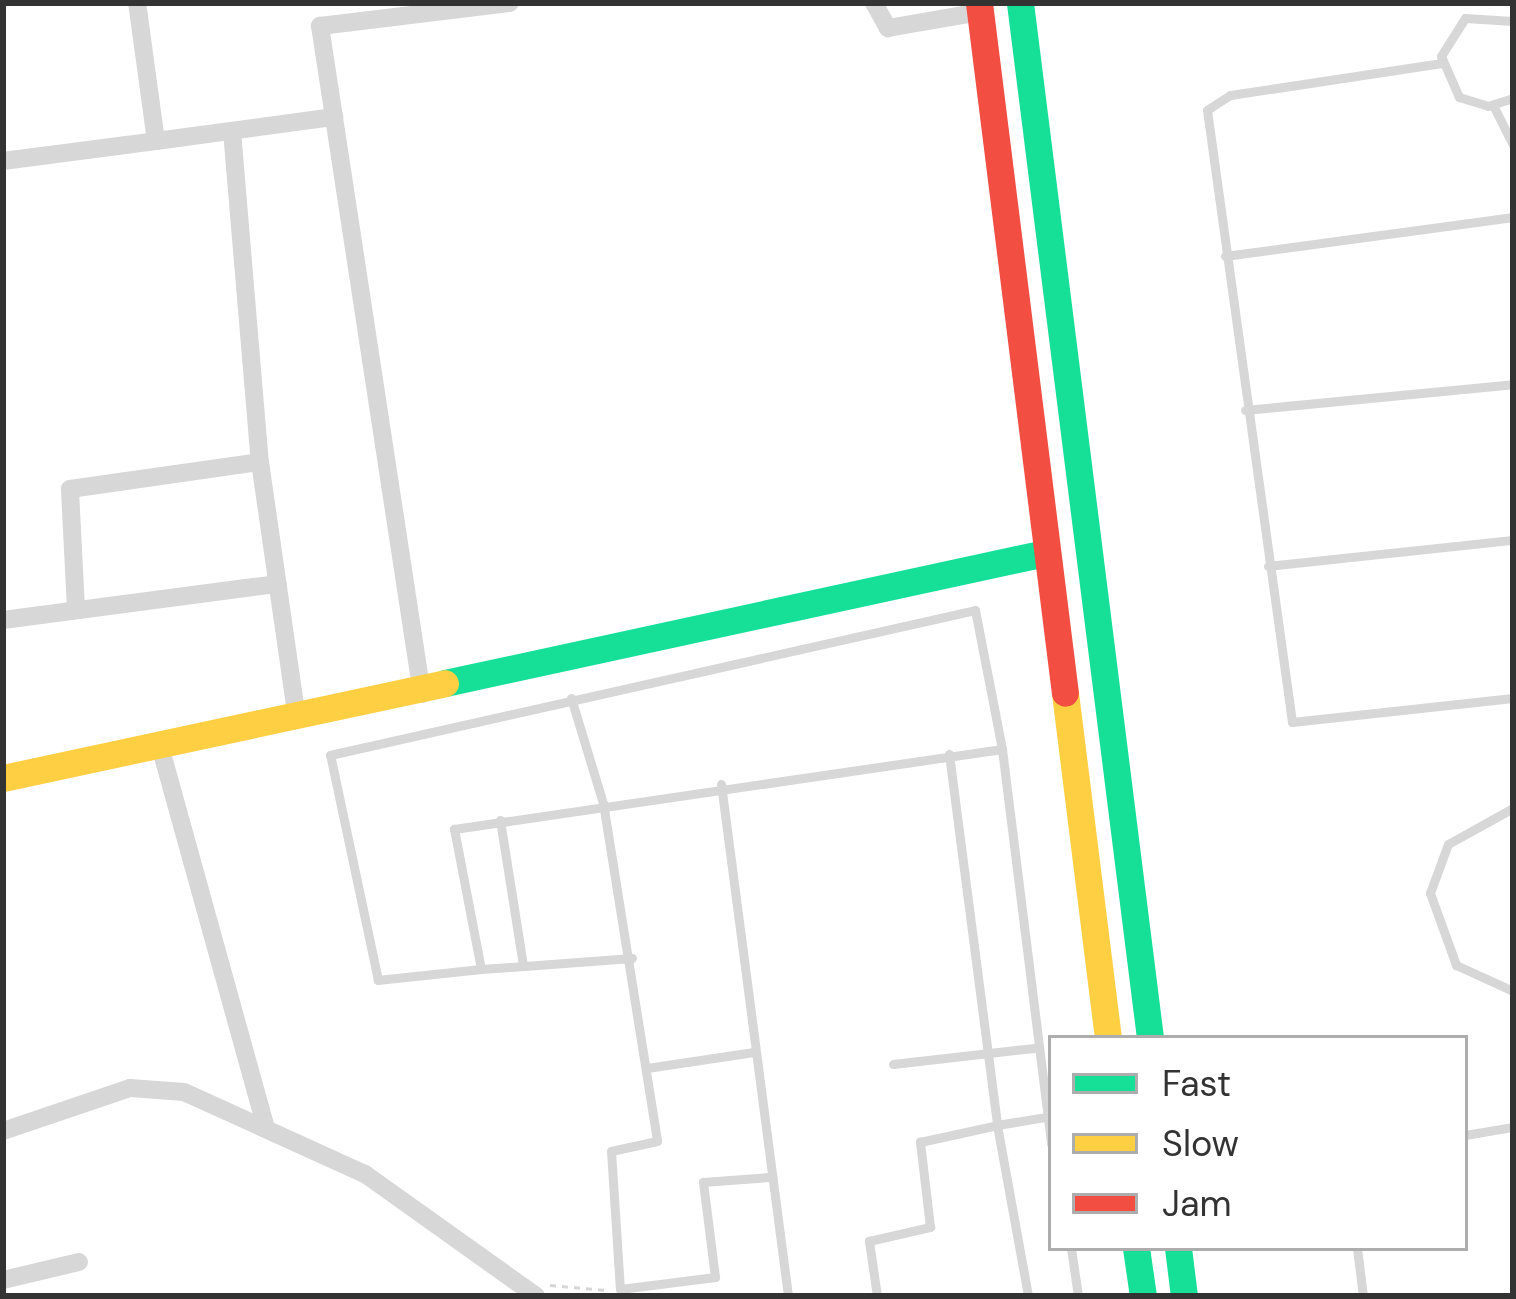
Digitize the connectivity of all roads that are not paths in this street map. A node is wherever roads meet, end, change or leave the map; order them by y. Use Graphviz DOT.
graph roads {
  1 [pos="137,3"];
  2 [pos="510,3"];
  3 [pos="874,3"];
  4 [pos="1020,3"];
  5 [pos="979,8"];
  6 [pos="1479,8"];
  7 [pos="1495,8"];
  8 [pos="1513,21"];
  9 [pos="1442,63"];
  10 [pos="1513,98"];
  11 [pos="1493,105"];
  12 [pos="334,117"];
  13 [pos="232,131"];
  14 [pos="156,141"];
  15 [pos="1513,145"];
  16 [pos="3,161"];
  17 [pos="1513,218"];
  18 [pos="1226,256"];
  19 [pos="1513,384"];
  20 [pos="1245,410"];
  21 [pos="260,462"];
  22 [pos="1513,540"];
  23 [pos="1045,553"];
  24 [pos="1268,566"];
  25 [pos="278,584"];
  26 [pos="76,609"];
  27 [pos="3,620"];
  28 [pos="422,694"];
  29 [pos="571,698"];
  30 [pos="1513,698"];
  31 [pos="297,719"];
  32 [pos="160,746"];
  33 [pos="1002,749"];
  34 [pos="949,754"];
  35 [pos="3,778"];
  36 [pos="721,784"];
  37 [pos="603,803"];
  38 [pos="1513,808"];
  39 [pos="500,820"];
  40 [pos="632,958"];
  41 [pos="523,966"];
  42 [pos="481,969"];
  43 [pos="1513,991"];
  44 [pos="1108,1035"];
  45 [pos="1150,1035"];
  46 [pos="1034,1048"];
  47 [pos="754,1052"];
  48 [pos="985,1054"];
  49 [pos="893,1064"];
  50 [pos="647,1068"];
  51 [pos="1048,1068"];
  52 [pos="1037,1070"];
  53 [pos="1047,1098"];
  54 [pos="1046,1118"];
  55 [pos="997,1125"];
  56 [pos="1513,1127"];
  57 [pos="266,1128"];
  58 [pos="1048,1128"];
  59 [pos="3,1132"];
  60 [pos="1468,1134"];
  61 [pos="770,1177"];
  62 [pos="1071,1251"];
  63 [pos="1136,1251"];
  64 [pos="1178,1251"];
  65 [pos="1357,1251"];
  66 [pos="79,1262"];
  67 [pos="3,1280"];
  68 [pos="536,1296"];
  69 [pos="788,1296"];
  70 [pos="877,1296"];
  71 [pos="1028,1296"];
  72 [pos="1078,1296"];
  73 [pos="1143,1296"];
  74 [pos="1184,1296"];
  75 [pos="1364,1296"];
  1 -- 14 [label="street"];
  2 -- 12 [label="street"];
  3 -- 5 [label="street"];
  4 -- 45 [label="street"];
  5 -- 23 [label="street"];
  6 -- 7 [label="lane"];
  6 -- 9 [label="lane"];
  7 -- 8 [label="lane"];
  9 -- 11 [label="lane"];
  9 -- 18 [label="lane"];
  10 -- 11 [label="lane"];
  11 -- 15 [label="lane"];
  12 -- 13 [label="street"];
  12 -- 28 [label="street"];
  13 -- 14 [label="street"];
  13 -- 21 [label="street"];
  14 -- 16 [label="street"];
  17 -- 18 [label="lane"];
  18 -- 20 [label="lane"];
  19 -- 20 [label="lane"];
  20 -- 24 [label="lane"];
  21 -- 25 [label="street"];
  21 -- 26 [label="street"];
  22 -- 24 [label="lane"];
  23 -- 28 [label="street"];
  23 -- 44 [label="street"];
  24 -- 30 [label="lane"];
  25 -- 26 [label="street"];
  25 -- 31 [label="street"];
  26 -- 27 [label="street"];
  28 -- 31 [label="street"];
  29 -- 33 [label="lane"];
  29 -- 37 [label="lane"];
  29 -- 42 [label="lane"];
  31 -- 32 [label="street"];
  32 -- 35 [label="street"];
  32 -- 57 [label="street"];
  33 -- 34 [label="lane"];
  33 -- 46 [label="lane"];
  34 -- 36 [label="lane"];
  34 -- 48 [label="lane"];
  36 -- 37 [label="lane"];
  36 -- 47 [label="lane"];
  37 -- 39 [label="lane"];
  37 -- 40 [label="lane"];
  38 -- 43 [label="lane"];
  39 -- 41 [label="lane"];
  39 -- 42 [label="lane"];
  40 -- 41 [label="lane"];
  40 -- 50 [label="lane"];
  41 -- 42 [label="lane"];
  46 -- 48 [label="lane"];
  46 -- 52 [label="lane"];
  47 -- 50 [label="lane"];
  47 -- 61 [label="lane"];
  48 -- 49 [label="lane"];
  48 -- 55 [label="lane"];
  50 -- 61 [label="lane"];
  51 -- 52 [label="lane"];
  52 -- 53 [label="lane"];
  53 -- 54 [label="lane"];
  54 -- 55 [label="lane"];
  54 -- 58 [label="lane"];
  55 -- 70 [label="lane"];
  55 -- 71 [label="lane"];
  56 -- 60 [label="lane"];
  57 -- 59 [label="street"];
  57 -- 68 [label="street"];
  61 -- 69 [label="lane"];
  62 -- 72 [label="lane"];
  63 -- 73 [label="street"];
  64 -- 74 [label="street"];
  65 -- 75 [label="lane"];
  66 -- 67 [label="street"];
}
